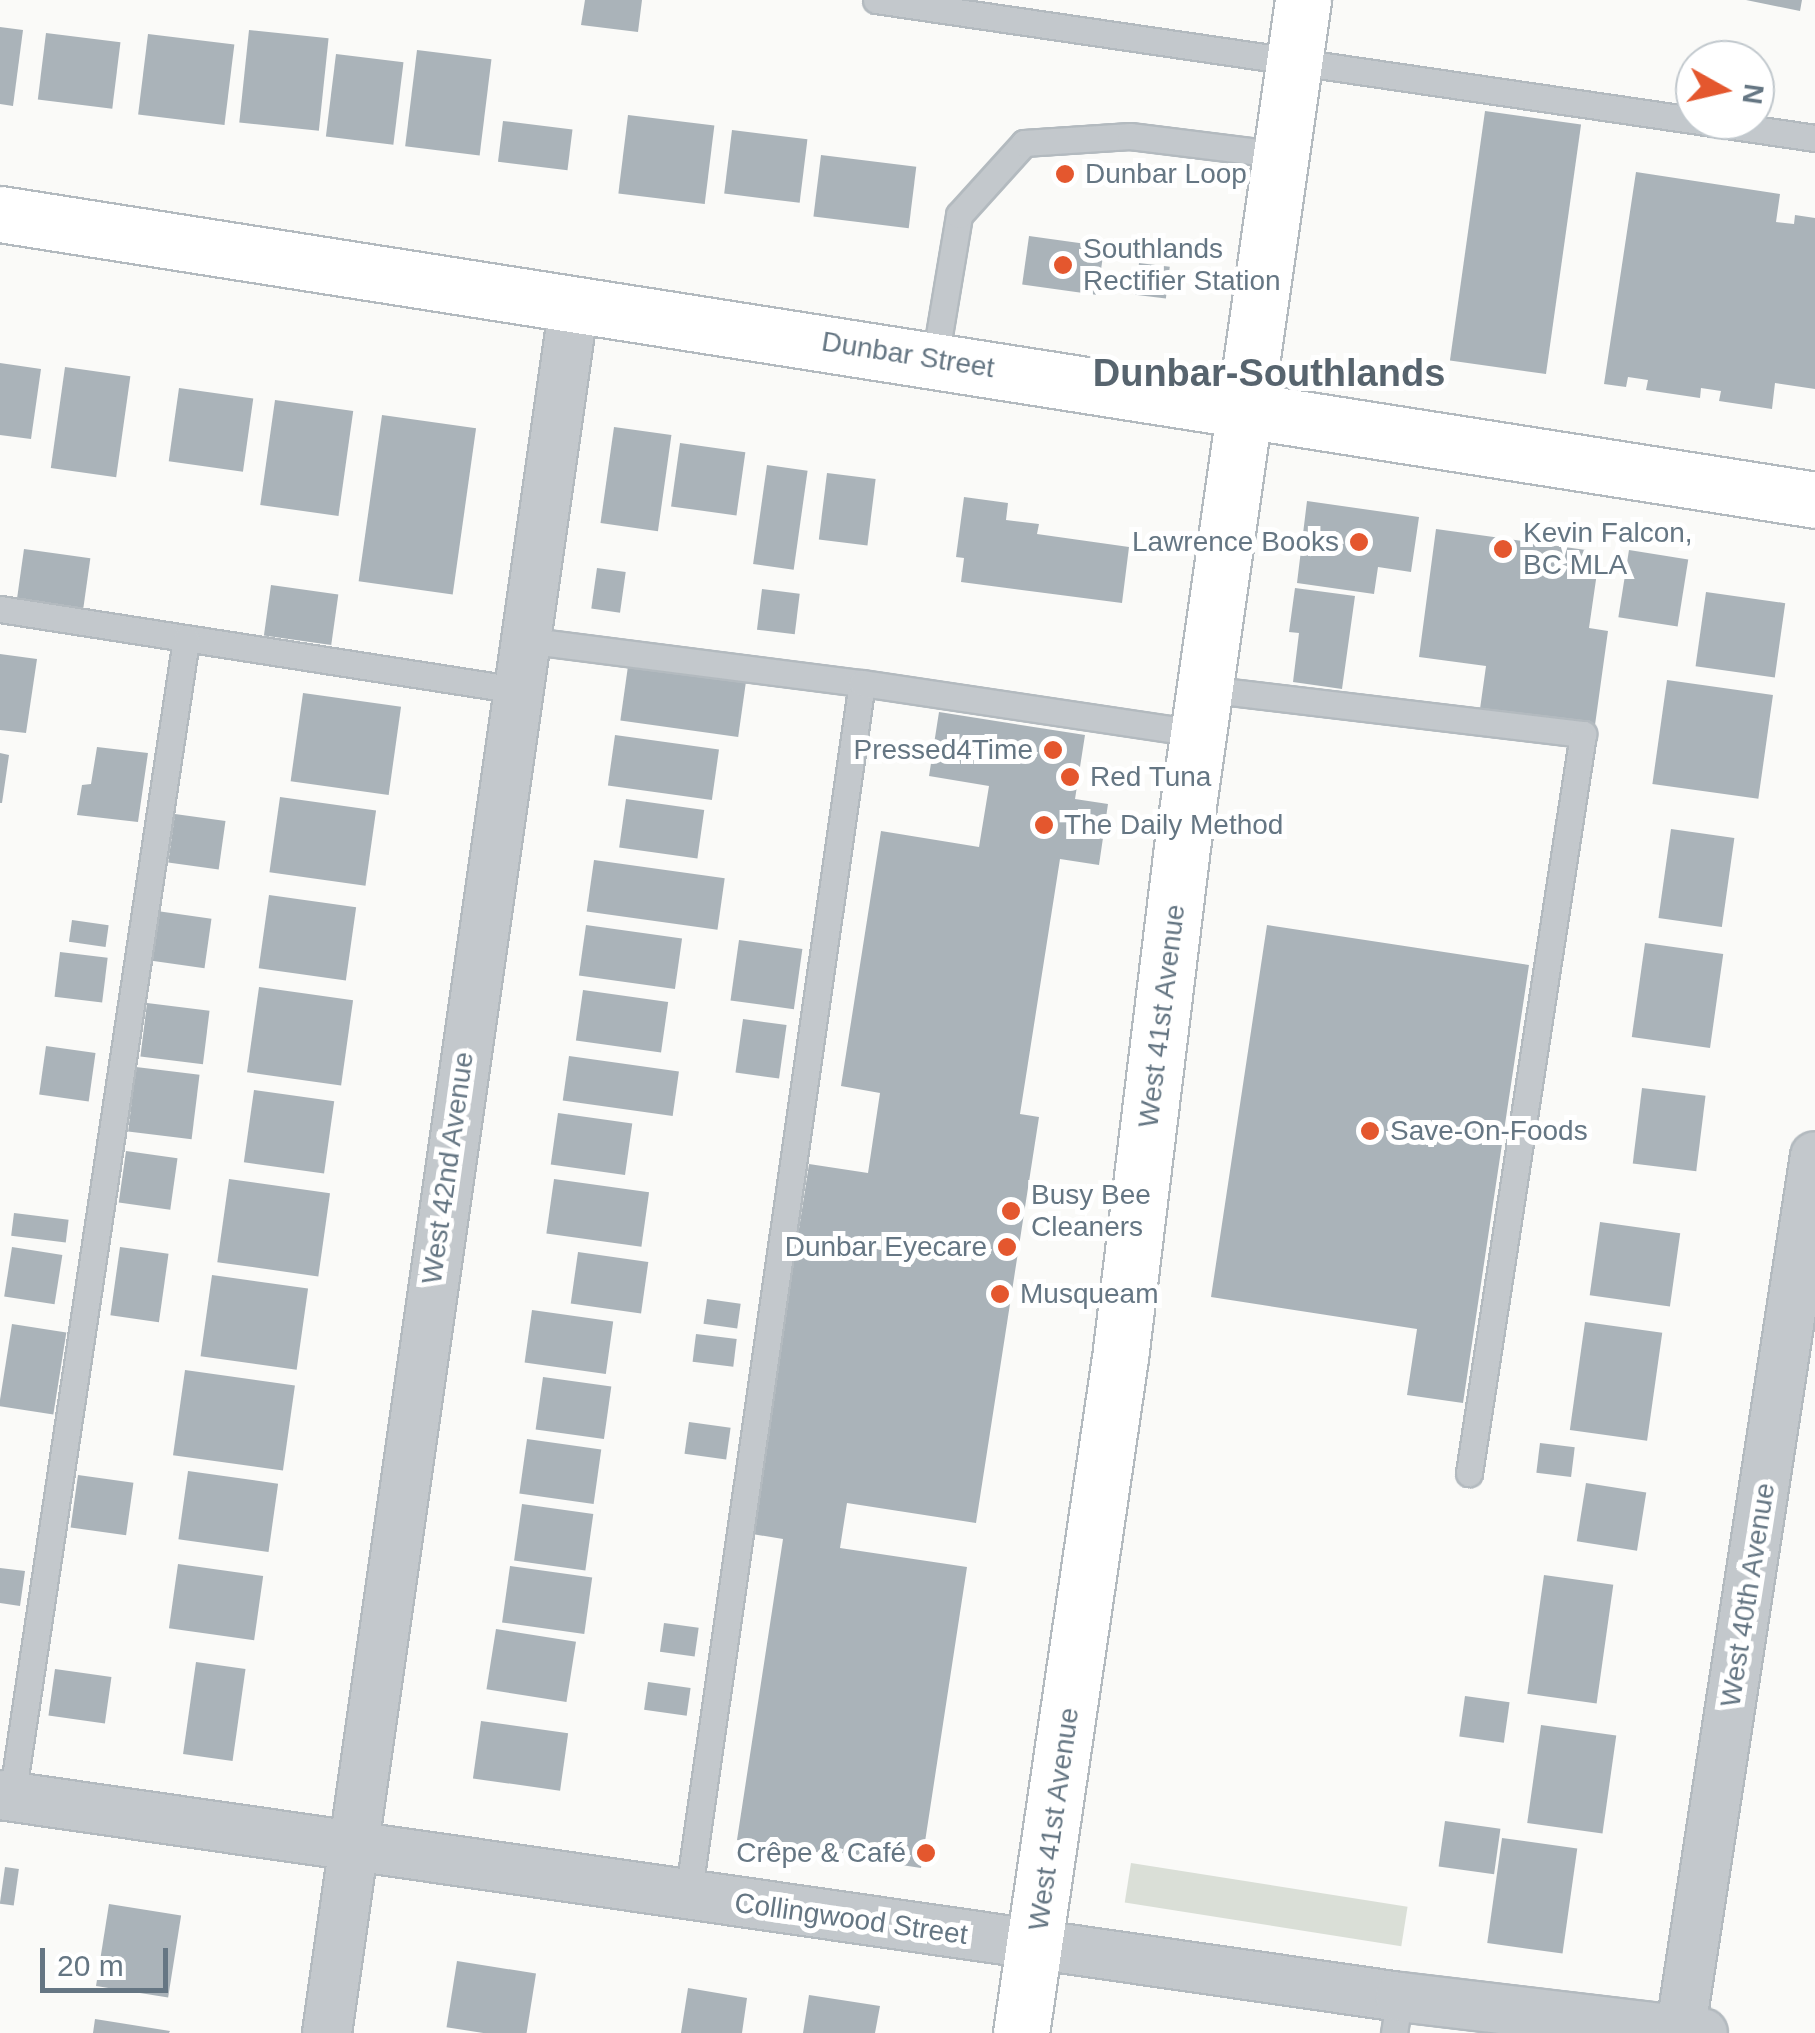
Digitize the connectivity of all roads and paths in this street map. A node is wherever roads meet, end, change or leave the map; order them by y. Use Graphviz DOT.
graph roads {
  1 [pos="876,0"];
  2 [pos="1304,0"];
  3 [pos="1295,62"];
  4 [pos="1815,138"];
  5 [pos="1282,156"];
  6 [pos="0,214"];
  7 [pos="574,303"];
  8 [pos="935,359"];
  9 [pos="1246,410"];
  10 [pos="1815,500"];
  11 [pos="0,610"];
  12 [pos="186,639"];
  13 [pos="524,640"];
  14 [pos="862,683"];
  15 [pos="517,690"];
  16 [pos="1202,712"];
  17 [pos="1815,1156"];
  18 [pos="1469,1473"];
  19 [pos="6,1796"];
  20 [pos="353,1846"];
  21 [pos="688,1896"];
  22 [pos="1035,1946"];
  23 [pos="1397,2015"];
  24 [pos="1688,2032"];
  25 [pos="327,2033"];
  26 [pos="1022,2033"];
  1 -- 3 [label="lane"];
  2 -- 3 [label="main road, West 41st Avenue"];
  3 -- 4 [label="lane"];
  3 -- 5 [label="main road, West 41st Avenue"];
  5 -- 8 [label="lane"];
  5 -- 9 [label="main road, West 41st Avenue"];
  6 -- 7 [label="main road, Dunbar Street"];
  7 -- 8 [label="main road, Dunbar Street"];
  7 -- 13 [label="street, West 42nd Avenue"];
  8 -- 9 [label="main road, Dunbar Street"];
  9 -- 10 [label="main road, Dunbar Street"];
  9 -- 16 [label="main road, West 41st Avenue"];
  11 -- 12 [label="lane"];
  12 -- 15 [label="lane"];
  12 -- 19 [label="lane"];
  13 -- 14 [label="lane"];
  13 -- 15 [label="street, West 42nd Avenue"];
  14 -- 16 [label="lane"];
  14 -- 21 [label="lane"];
  15 -- 20 [label="street, West 42nd Avenue"];
  16 -- 18 [label="lane"];
  16 -- 22 [label="main road, West 41st Avenue"];
  17 -- 24 [label="street, West 40th Avenue"];
  19 -- 20 [label="street, Collingwood Street"];
  20 -- 21 [label="street, Collingwood Street"];
  20 -- 25 [label="street, West 42nd Avenue"];
  21 -- 22 [label="street, Collingwood Street"];
  22 -- 23 [label="street, Collingwood Street"];
  22 -- 26 [label="main road, West 41st Avenue"];
  23 -- 24 [label="street, Collingwood Street"];
}
